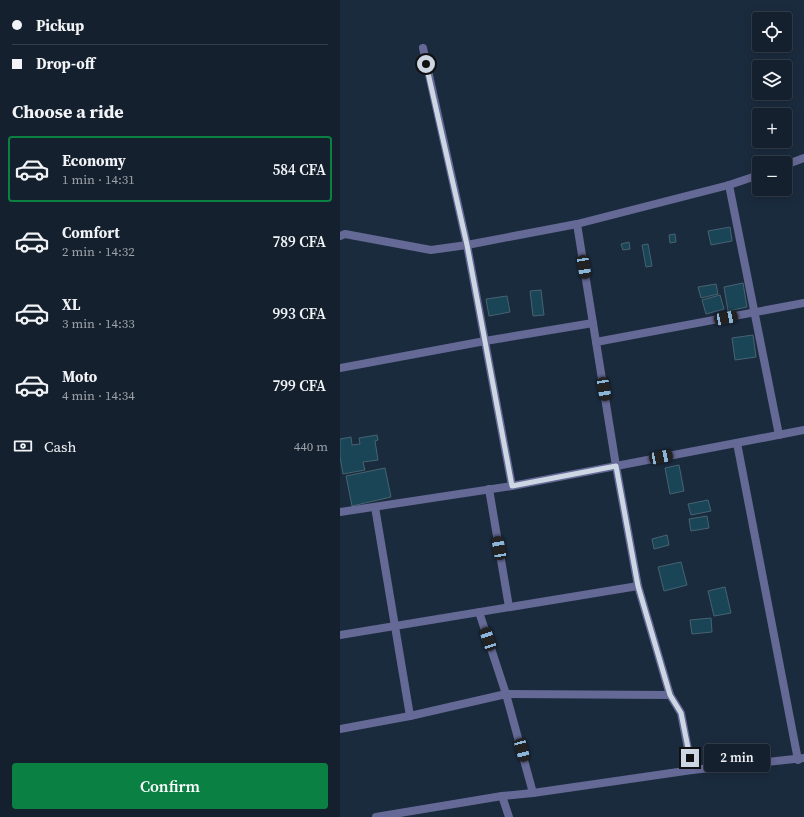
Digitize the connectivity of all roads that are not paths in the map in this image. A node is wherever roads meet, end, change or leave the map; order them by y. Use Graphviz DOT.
graph roads {
  1 [pos="423,48"];
  2 [pos="804,158"];
  3 [pos="792,162"];
  4 [pos="752,177"];
  5 [pos="729,185"];
  6 [pos="577,224"];
  7 [pos="340,236"];
  8 [pos="467,245"];
  9 [pos="804,303"];
  10 [pos="754,313"];
  11 [pos="593,323"];
  12 [pos="485,341"];
  13 [pos="596,342"];
  14 [pos="340,368"];
  15 [pos="804,430"];
  16 [pos="779,435"];
  17 [pos="737,443"];
  18 [pos="616,466"];
  19 [pos="512,486"];
  20 [pos="489,489"];
  21 [pos="375,507"];
  22 [pos="340,512"];
  23 [pos="638,586"];
  24 [pos="509,607"];
  25 [pos="479,612"];
  26 [pos="395,626"];
  27 [pos="340,635"];
  28 [pos="506,694"];
  29 [pos="670,695"];
  30 [pos="410,716"];
  31 [pos="340,729"];
  32 [pos="801,759"];
  33 [pos="692,770"];
  34 [pos="534,793"];
  35 [pos="502,796"];
  36 [pos="376,817"];
  37 [pos="509,817"];
  1 -- 8 [label="street"];
  2 -- 3 [label="street"];
  4 -- 5 [label="street"];
  5 -- 6 [label="street"];
  5 -- 10 [label="street"];
  6 -- 8 [label="street"];
  6 -- 11 [label="street"];
  7 -- 8 [label="street"];
  8 -- 12 [label="street"];
  9 -- 10 [label="street"];
  10 -- 13 [label="street"];
  10 -- 16 [label="street"];
  11 -- 12 [label="street"];
  11 -- 13 [label="street"];
  12 -- 14 [label="street"];
  12 -- 19 [label="street"];
  13 -- 18 [label="street"];
  15 -- 16 [label="street"];
  16 -- 17 [label="street"];
  17 -- 18 [label="street"];
  17 -- 32 [label="street"];
  18 -- 19 [label="street"];
  18 -- 23 [label="street"];
  19 -- 20 [label="street"];
  20 -- 21 [label="street"];
  20 -- 24 [label="street"];
  21 -- 22 [label="street"];
  21 -- 26 [label="street"];
  23 -- 24 [label="street"];
  23 -- 29 [label="street"];
  24 -- 25 [label="street"];
  25 -- 26 [label="street"];
  25 -- 28 [label="street"];
  26 -- 27 [label="street"];
  26 -- 30 [label="street"];
  28 -- 29 [label="street"];
  28 -- 30 [label="street"];
  28 -- 34 [label="street"];
  29 -- 33 [label="street"];
  30 -- 31 [label="street"];
  32 -- 33 [label="street"];
  33 -- 34 [label="street"];
  34 -- 35 [label="street"];
  35 -- 36 [label="street"];
  35 -- 37 [label="street"];
}
